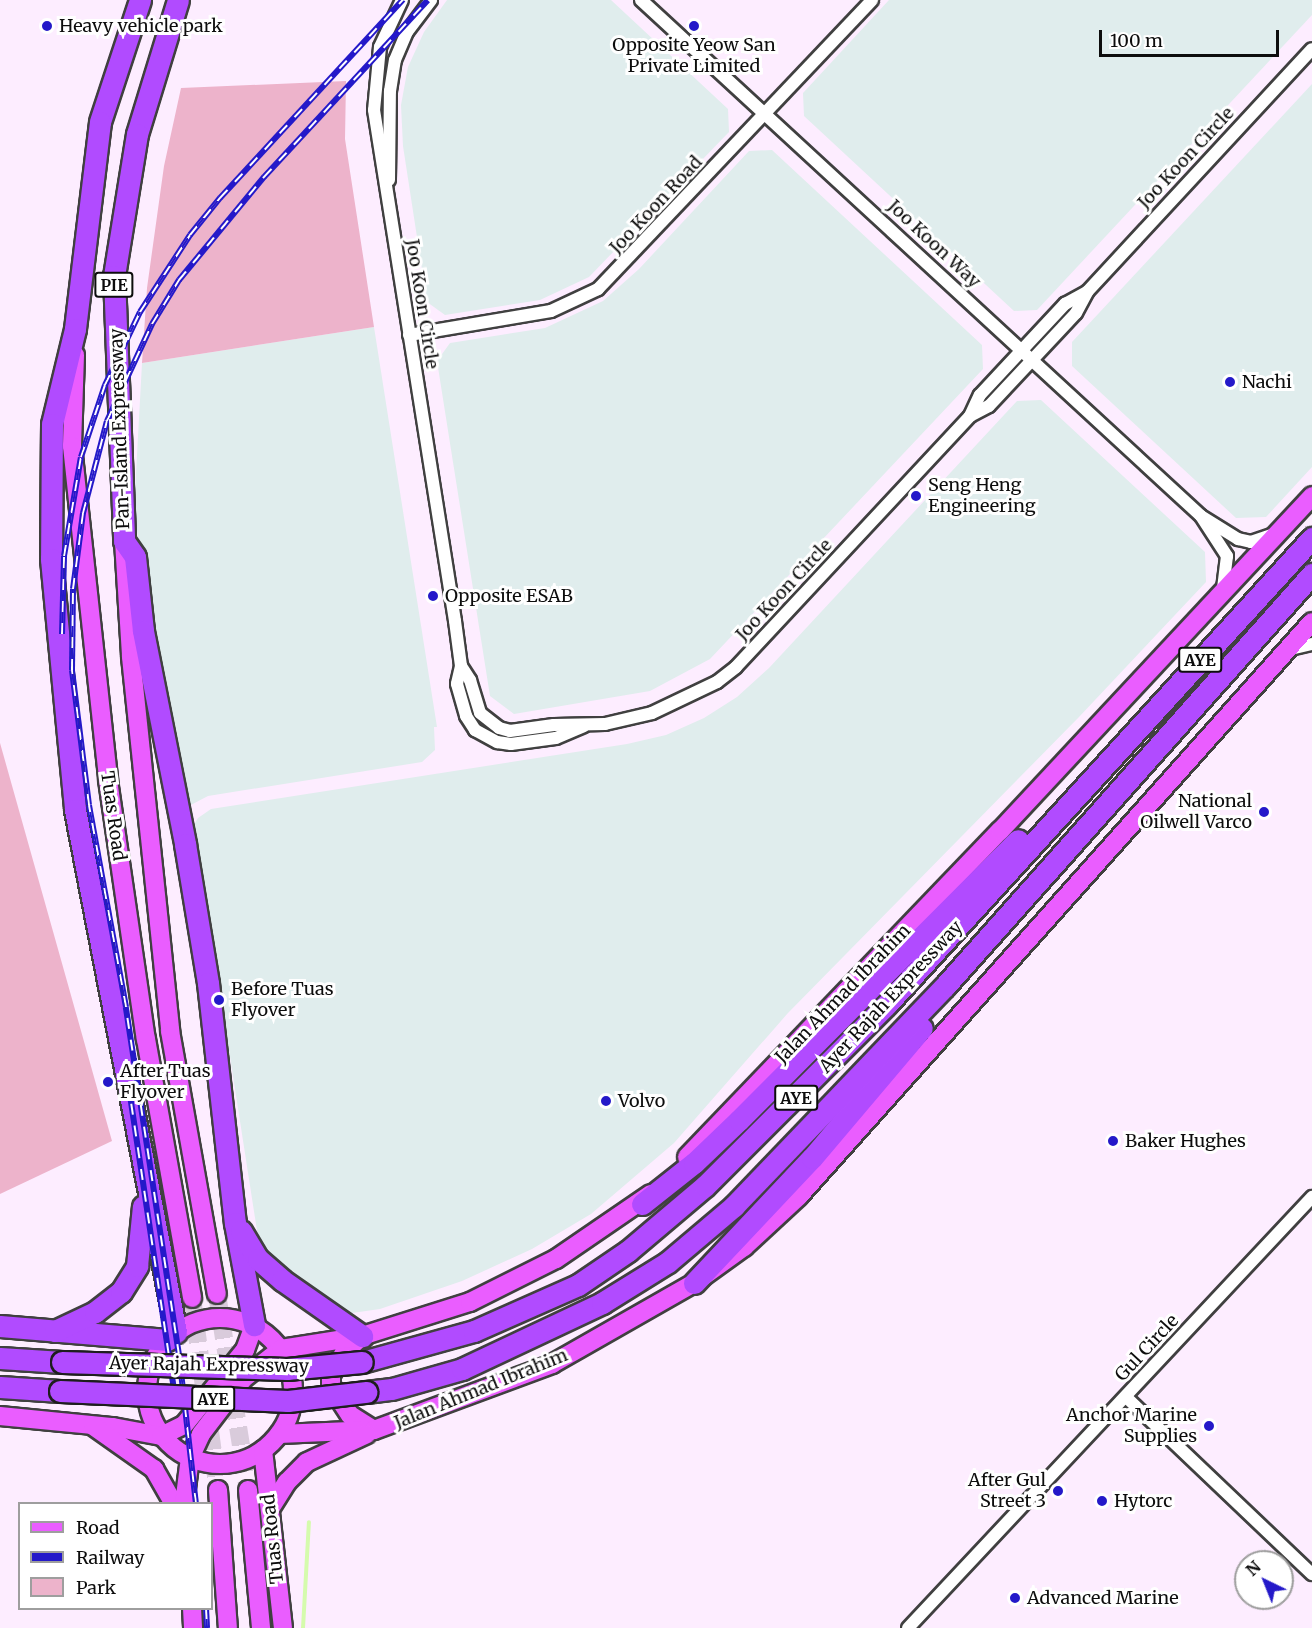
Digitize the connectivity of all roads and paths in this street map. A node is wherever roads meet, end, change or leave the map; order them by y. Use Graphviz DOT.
graph roads {
  1 [pos="140,0"];
  2 [pos="178,0"];
  3 [pos="402,0"];
  4 [pos="431,0"];
  5 [pos="641,0"];
  6 [pos="872,0"];
  7 [pos="1312,49"];
  8 [pos="766,115"];
  9 [pos="388,195"];
  10 [pos="1087,292"];
  11 [pos="75,328"];
  12 [pos="409,335"];
  13 [pos="1022,350"];
  14 [pos="1032,360"];
  15 [pos="970,416"];
  16 [pos="1312,496"];
  17 [pos="1201,516"];
  18 [pos="1280,530"];
  19 [pos="1312,538"];
  20 [pos="124,541"];
  21 [pos="1312,574"];
  22 [pos="1222,593"];
  23 [pos="1312,622"];
  24 [pos="1312,644"];
  25 [pos="1283,652"];
  26 [pos="1147,717"];
  27 [pos="945,986"];
  28 [pos="146,1188"];
  29 [pos="1312,1197"];
  30 [pos="642,1204"];
  31 [pos="235,1223"];
  32 [pos="694,1283"];
  33 [pos="217,1294"];
  34 [pos="192,1298"];
  35 [pos="254,1325"];
  36 [pos="0,1326"];
  37 [pos="55,1330"];
  38 [pos="171,1336"];
  39 [pos="362,1336"];
  40 [pos="281,1349"];
  41 [pos="0,1358"];
  42 [pos="0,1387"];
  43 [pos="1126,1397"];
  44 [pos="0,1416"];
  45 [pos="89,1424"];
  46 [pos="374,1430"];
  47 [pos="279,1434"];
  48 [pos="162,1436"];
  49 [pos="263,1450"];
  50 [pos="190,1458"];
  51 [pos="218,1490"];
  52 [pos="248,1490"];
  53 [pos="173,1502"];
  54 [pos="184,1502"];
  55 [pos="270,1509"];
  56 [pos="1312,1574"];
  57 [pos="192,1610"];
  58 [pos="193,1628"];
  59 [pos="228,1628"];
  60 [pos="261,1628"];
  61 [pos="283,1628"];
  62 [pos="908,1628"];
  1 -- 11 [label="highway, PIE"];
  2 -- 20 [label="highway, Pan-Island Expressway / PIE"];
  3 -- 9 [label="street, Joo Koon Circle"];
  4 -- 9 [label="street, Joo Koon Circle"];
  5 -- 8 [label="street, Joo Koon Way"];
  6 -- 8 [label="street, Joo Koon Road"];
  7 -- 10 [label="street, Joo Koon Circle"];
  8 -- 12 [label="street, Joo Koon Road"];
  8 -- 13 [label="street, Joo Koon Way"];
  9 -- 12 [label="street, Joo Koon Circle"];
  10 -- 13 [label="street, Joo Koon Circle"];
  10 -- 14 [label="street, Joo Koon Circle"];
  11 -- 28 [label="highway"];
  11 -- 34 [label="main road, Tuas Road"];
  12 -- 15 [label="street, Joo Koon Circle"];
  13 -- 14 [label="street, Joo Koon Way"];
  13 -- 15 [label="street, Joo Koon Circle"];
  14 -- 15 [label="street, Joo Koon Circle"];
  14 -- 17 [label="street, Joo Koon Way"];
  16 -- 18 [label="main road, Jalan Ahmad Ibrahim"];
  17 -- 18 [label="street, Joo Koon Way"];
  17 -- 22 [label="street, Joo Koon Way"];
  18 -- 22 [label="main road, Jalan Ahmad Ibrahim"];
  19 -- 26 [label="highway, Ayer Rajah Expressway / AYE"];
  20 -- 31 [label="highway"];
  20 -- 33 [label="main road, Tuas Road"];
  21 -- 27 [label="highway, Ayer Rajah Expressway / AYE"];
  22 -- 30 [label="main road, Jalan Ahmad Ibrahim"];
  23 -- 25 [label="main road, Jalan Ahmad Ibrahim"];
  24 -- 25 [label="street"];
  25 -- 32 [label="main road, Jalan Ahmad Ibrahim"];
  26 -- 30 [label="highway"];
  26 -- 41 [label="highway, Ayer Rajah Expressway / AYE, bridge"];
  27 -- 32 [label="highway"];
  27 -- 42 [label="highway, Ayer Rajah Expressway / AYE, bridge"];
  28 -- 37 [label="highway"];
  28 -- 38 [label="highway"];
  29 -- 43 [label="street, Gul Circle"];
  30 -- 39 [label="main road, Jalan Ahmad Ibrahim"];
  31 -- 35 [label="highway"];
  31 -- 39 [label="highway"];
  32 -- 46 [label="main road, Jalan Ahmad Ibrahim"];
  35 -- 38 [label="main road"];
  35 -- 40 [label="main road"];
  35 -- 48 [label="main road"];
  36 -- 37 [label="highway"];
  37 -- 38 [label="highway"];
  38 -- 48 [label="main road"];
  39 -- 40 [label="main road, Jalan Ahmad Ibrahim"];
  39 -- 46 [label="main road"];
  40 -- 47 [label="main road"];
  40 -- 50 [label="main road"];
  43 -- 56 [label="street"];
  43 -- 62 [label="street, Gul Circle"];
  44 -- 45 [label="main road"];
  45 -- 48 [label="main road"];
  45 -- 53 [label="main road"];
  46 -- 47 [label="main road, Jalan Ahmad Ibrahim"];
  46 -- 55 [label="main road"];
  47 -- 49 [label="main road"];
  48 -- 50 [label="main road"];
  49 -- 50 [label="main road"];
  49 -- 55 [label="main road, Tuas Road"];
  50 -- 54 [label="main road"];
  51 -- 59 [label="main road"];
  52 -- 60 [label="main road, Tuas Road"];
  55 -- 61 [label="main road, Tuas Road"];
  57 -- 58 [label="main road"];
}
